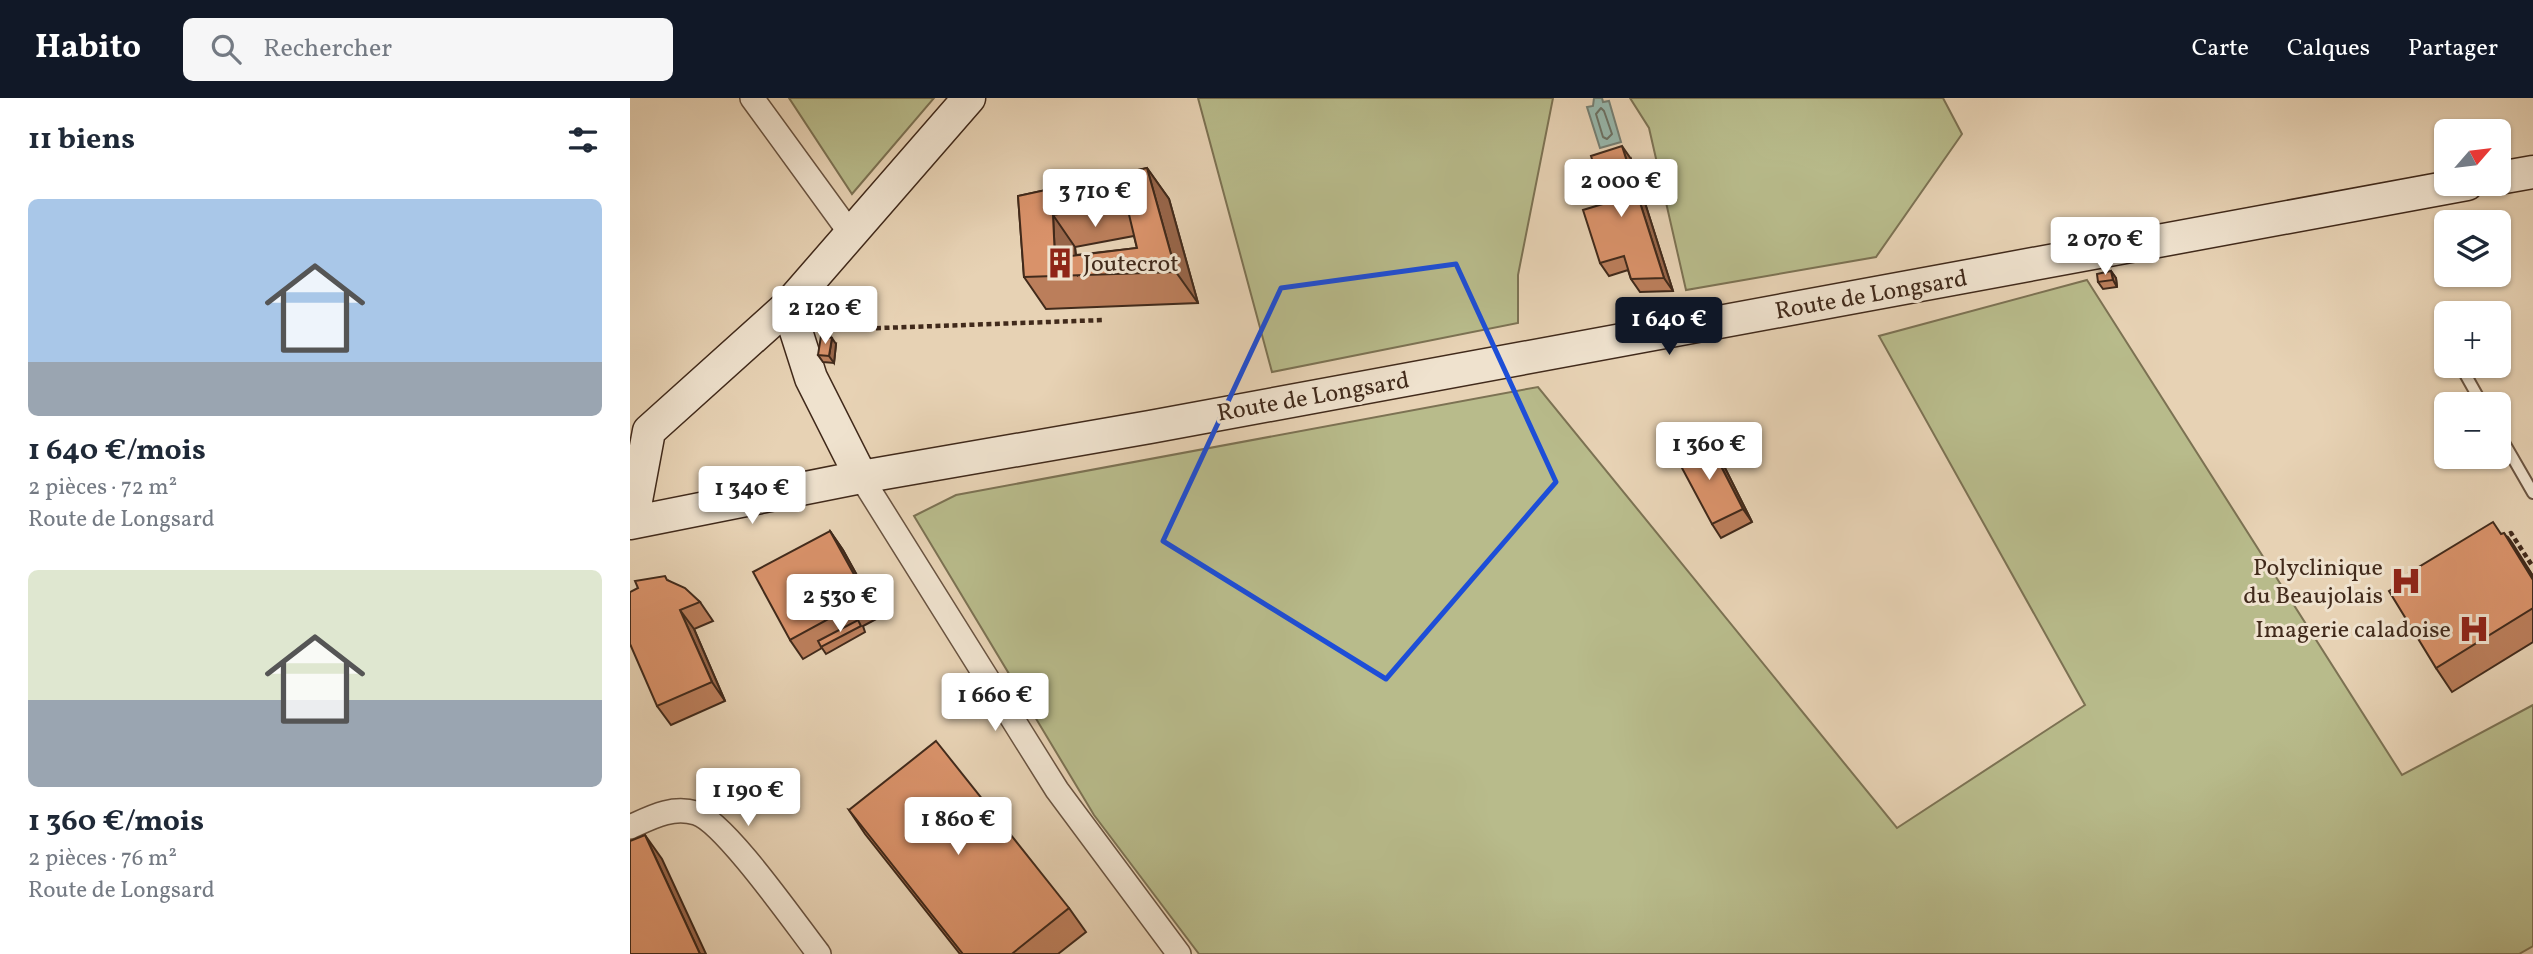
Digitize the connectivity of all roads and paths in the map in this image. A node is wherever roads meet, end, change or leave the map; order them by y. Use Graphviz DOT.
graph roads {
  1 [pos="752,98"];
  2 [pos="969,98"];
  3 [pos="2533,172"];
  4 [pos="2511,176"];
  5 [pos="2434,190"];
  6 [pos="850,234"];
  7 [pos="792,319"];
  8 [pos="1104,320"];
  9 [pos="2511,455"];
  10 [pos="861,477"];
  11 [pos="2533,493"];
  12 [pos="631,523"];
  13 [pos="2499,540"];
  14 [pos="2533,550"];
  15 [pos="2525,555"];
  16 [pos="2533,567"];
  17 [pos="630,827"];
  18 [pos="819,954"];
  19 [pos="1180,954"];
  1 -- 6 [label="street"];
  2 -- 6 [label="main road"];
  3 -- 4 [label="main road"];
  5 -- 10 [label="main road, Route de Longsard"];
  6 -- 7 [label="main road"];
  7 -- 8 [label="path"];
  7 -- 10 [label="main road"];
  7 -- 12 [label="main road"];
  9 -- 11 [label="lane"];
  10 -- 12 [label="main road, Route de Longsard"];
  10 -- 19 [label="street"];
  13 -- 15 [label="path"];
  14 -- 15 [label="path"];
  15 -- 16 [label="path"];
  17 -- 18 [label="street"];
}
